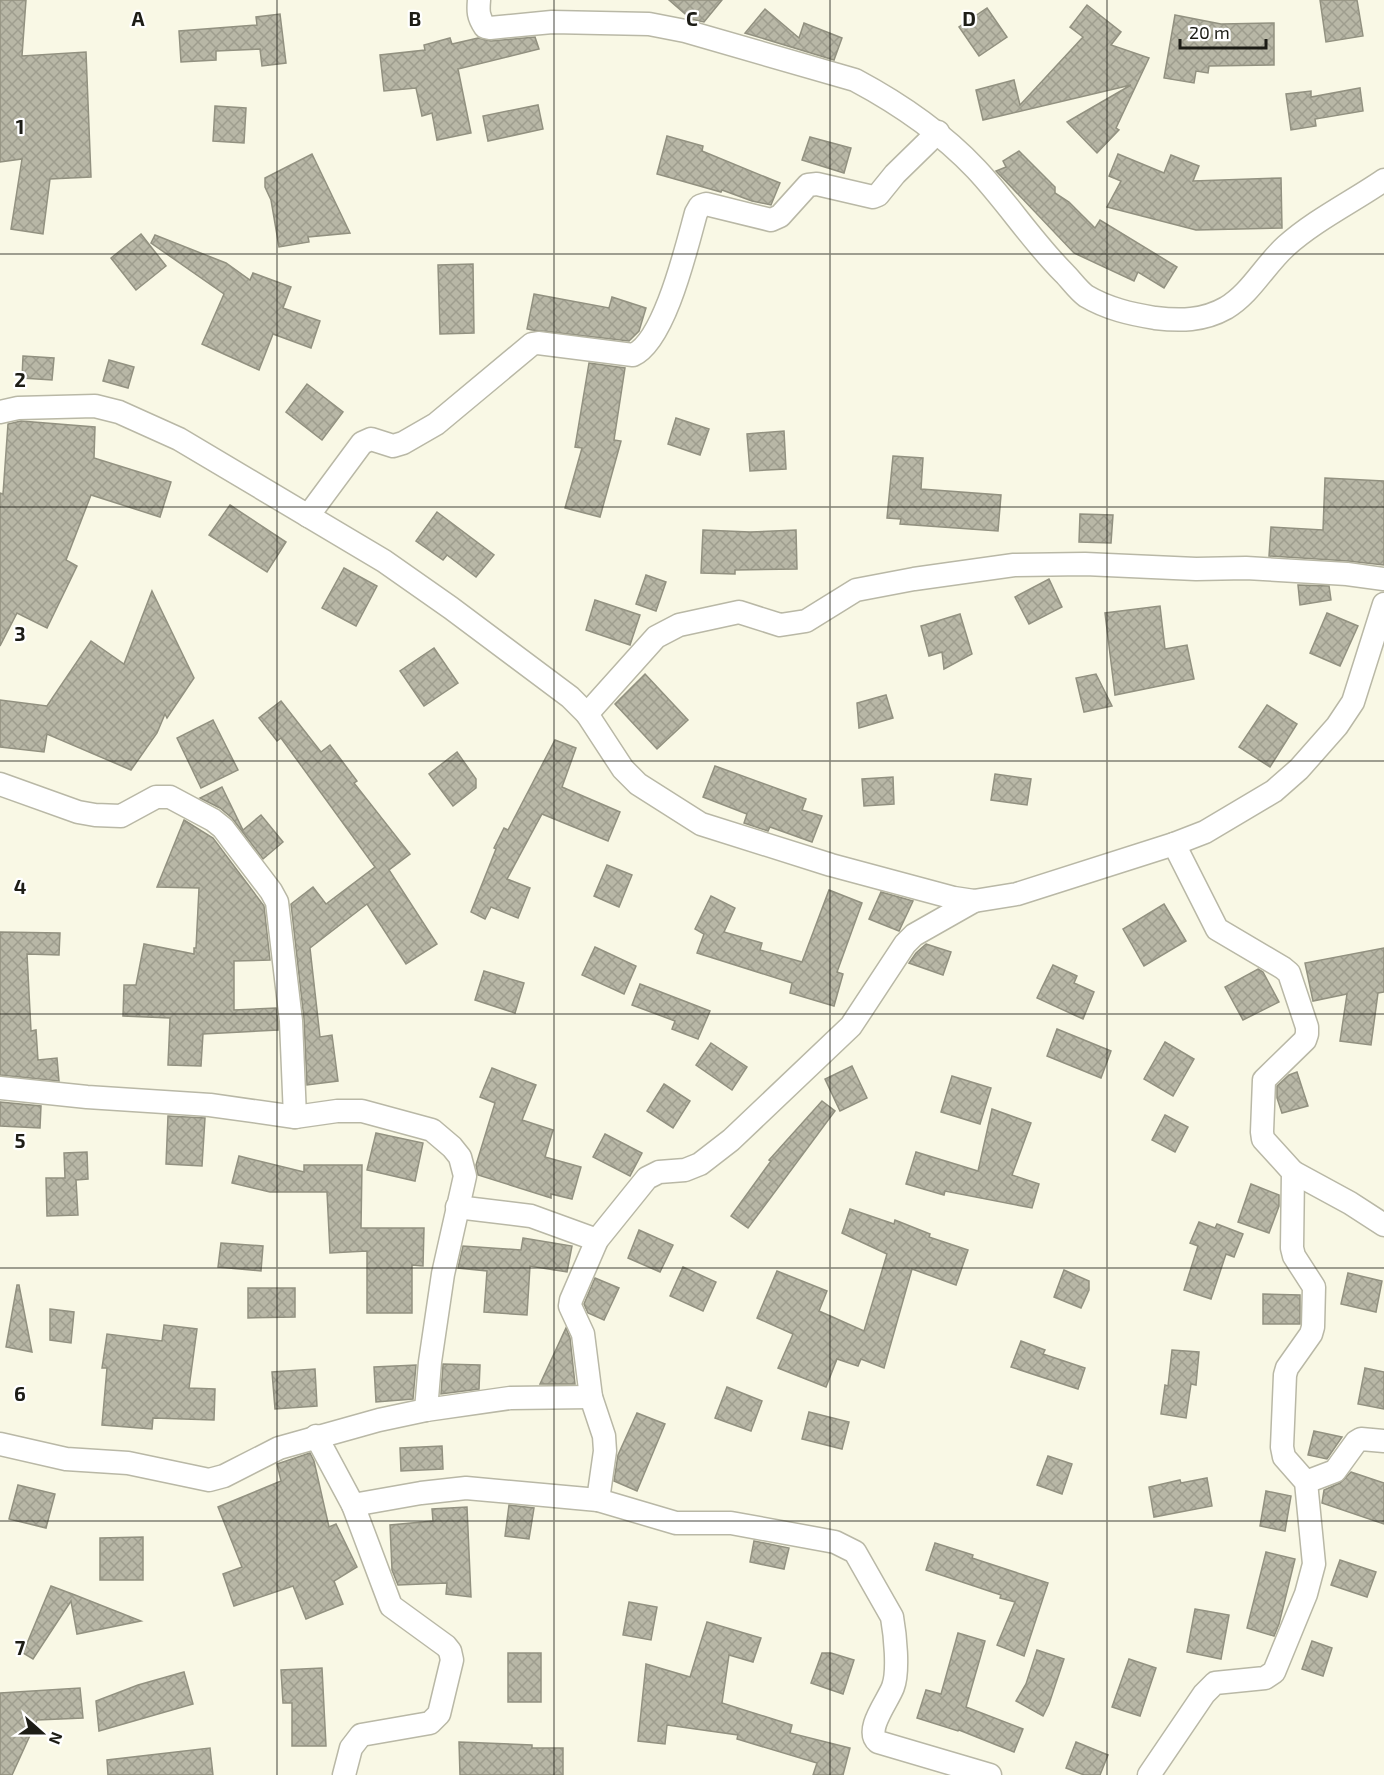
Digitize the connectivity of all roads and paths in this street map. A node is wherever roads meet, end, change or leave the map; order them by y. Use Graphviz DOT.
graph roads {
  1 [pos="479,0"];
  2 [pos="938,132"];
  3 [pos="1384,180"];
  4 [pos="0,412"];
  5 [pos="308,516"];
  6 [pos="1384,579"];
  7 [pos="1384,604"];
  8 [pos="587,714"];
  9 [pos="0,784"];
  10 [pos="1174,844"];
  11 [pos="982,900"];
  12 [pos="0,1088"];
  13 [pos="295,1117"];
  14 [pos="1293,1172"];
  15 [pos="457,1208"];
  16 [pos="1384,1225"];
  17 [pos="597,1240"];
  18 [pos="591,1396"];
  19 [pos="426,1410"];
  20 [pos="316,1436"];
  21 [pos="1384,1441"];
  22 [pos="0,1444"];
  23 [pos="1306,1482"];
  24 [pos="598,1500"];
  25 [pos="353,1505"];
  26 [pos="344,1775"];
  27 [pos="990,1775"];
  28 [pos="1149,1775"];
  1 -- 2 [label="street"];
  2 -- 3 [label="street"];
  2 -- 5 [label="street"];
  4 -- 5 [label="street"];
  5 -- 8 [label="street"];
  6 -- 8 [label="street"];
  7 -- 10 [label="street"];
  8 -- 11 [label="street"];
  9 -- 13 [label="street"];
  10 -- 11 [label="street"];
  10 -- 14 [label="street"];
  11 -- 17 [label="street"];
  12 -- 13 [label="street"];
  13 -- 15 [label="street"];
  14 -- 16 [label="street"];
  14 -- 23 [label="street"];
  15 -- 17 [label="street"];
  15 -- 19 [label="street"];
  17 -- 18 [label="street"];
  18 -- 19 [label="street"];
  18 -- 24 [label="street"];
  19 -- 20 [label="street"];
  20 -- 22 [label="street"];
  20 -- 25 [label="street"];
  21 -- 23 [label="street"];
  23 -- 28 [label="street"];
  24 -- 25 [label="street"];
  24 -- 27 [label="street"];
  25 -- 26 [label="street"];
}
